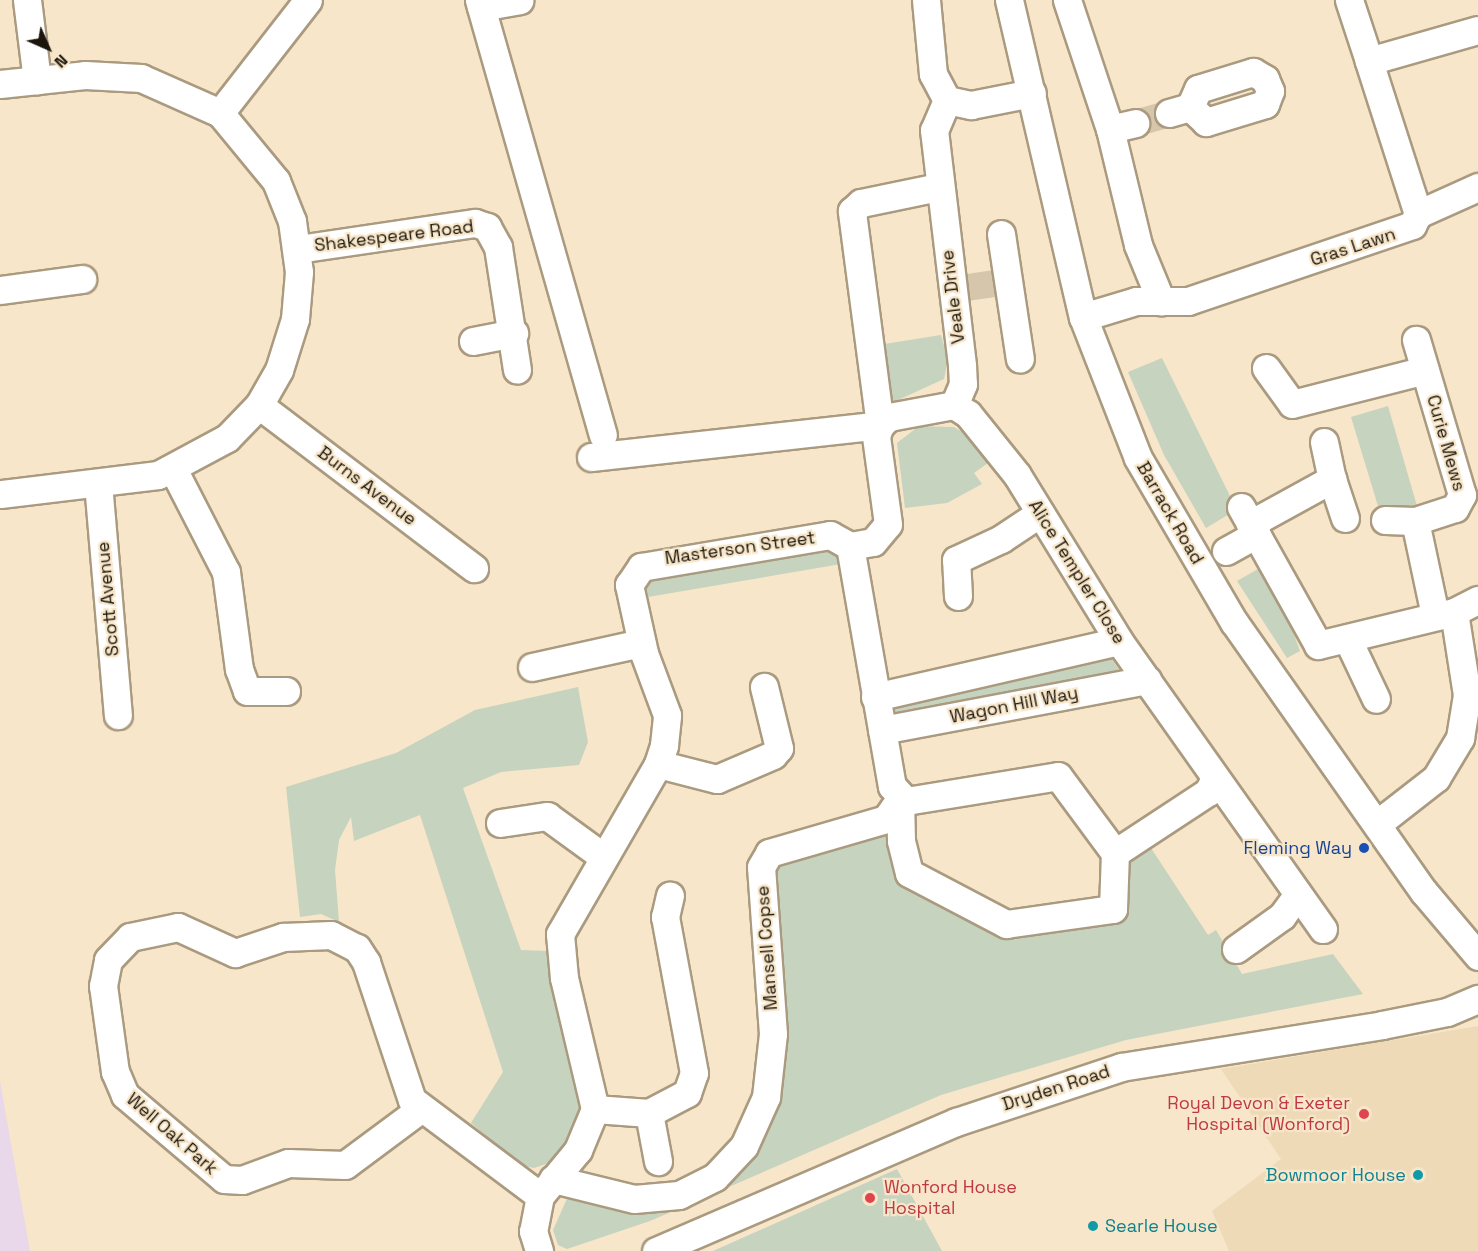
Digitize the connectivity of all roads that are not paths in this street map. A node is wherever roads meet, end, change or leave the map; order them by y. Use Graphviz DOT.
graph roads {
  1 [pos="27,0"];
  2 [pos="308,0"];
  3 [pos="519,0"];
  4 [pos="926,0"];
  5 [pos="1009,0"];
  6 [pos="1068,0"];
  7 [pos="1349,0"];
  8 [pos="480,3"];
  9 [pos="1478,30"];
  10 [pos="1369,61"];
  11 [pos="37,80"];
  12 [pos="0,84"];
  13 [pos="1032,93"];
  14 [pos="946,100"];
  15 [pos="220,113"];
  16 [pos="938,187"];
  17 [pos="1478,187"];
  18 [pos="1418,214"];
  19 [pos="1001,234"];
  20 [pos="298,249"];
  21 [pos="82,279"];
  22 [pos="0,290"];
  23 [pos="1161,300"];
  24 [pos="1083,316"];
  25 [pos="514,333"];
  26 [pos="1416,340"];
  27 [pos="473,341"];
  28 [pos="1020,359"];
  29 [pos="1266,368"];
  30 [pos="517,370"];
  31 [pos="1425,370"];
  32 [pos="259,405"];
  33 [pos="954,405"];
  34 [pos="880,425"];
  35 [pos="1324,442"];
  36 [pos="173,470"];
  37 [pos="1332,479"];
  38 [pos="98,483"];
  39 [pos="0,494"];
  40 [pos="1040,513"];
  41 [pos="1346,518"];
  42 [pos="1385,520"];
  43 [pos="1415,521"];
  44 [pos="1249,522"];
  45 [pos="850,546"];
  46 [pos="1226,551"];
  47 [pos="474,568"];
  48 [pos="958,596"];
  49 [pos="1478,600"];
  50 [pos="1444,614"];
  51 [pos="1348,640"];
  52 [pos="1119,641"];
  53 [pos="641,643"];
  54 [pos="532,667"];
  55 [pos="1147,680"];
  56 [pos="764,687"];
  57 [pos="286,691"];
  58 [pos="875,697"];
  59 [pos="1376,699"];
  60 [pos="118,715"];
  61 [pos="882,730"];
  62 [pos="1467,751"];
  63 [pos="658,765"];
  64 [pos="1214,780"];
  65 [pos="900,799"];
  66 [pos="500,823"];
  67 [pos="1377,824"];
  68 [pos="1115,853"];
  69 [pos="602,856"];
  70 [pos="1298,894"];
  71 [pos="670,896"];
  72 [pos="1323,929"];
  73 [pos="1236,950"];
  74 [pos="1478,956"];
  75 [pos="1478,999"];
  76 [pos="595,1109"];
  77 [pos="418,1110"];
  78 [pos="649,1113"];
  79 [pos="658,1161"];
  80 [pos="546,1187"];
  81 [pos="531,1249"];
  82 [pos="656,1251"];
  1 -- 11 [label="street"];
  2 -- 15 [label="street"];
  3 -- 8 [label="street"];
  4 -- 14 [label="street"];
  5 -- 13 [label="street, Barrack Road"];
  6 -- 23 [label="street"];
  7 -- 10 [label="street"];
  8 -- 34 [label="street"];
  9 -- 10 [label="street"];
  10 -- 18 [label="street"];
  11 -- 12 [label="street, Shakespeare Road"];
  11 -- 15 [label="street, Shakespeare Road"];
  13 -- 14 [label="street"];
  13 -- 24 [label="street, Barrack Road"];
  14 -- 16 [label="street, Veale Drive"];
  15 -- 20 [label="street, Shakespeare Road"];
  16 -- 33 [label="street, Veale Drive"];
  16 -- 34 [label="street"];
  17 -- 18 [label="street, Gras Lawn"];
  18 -- 23 [label="street, Gras Lawn"];
  19 -- 28 [label="street"];
  20 -- 25 [label="street, Shakespeare Road"];
  20 -- 32 [label="street, Shakespeare Road"];
  21 -- 22 [label="street"];
  23 -- 24 [label="street, Gras Lawn"];
  24 -- 67 [label="street, Barrack Road"];
  25 -- 27 [label="street"];
  25 -- 30 [label="street, Shakespeare Road"];
  26 -- 31 [label="street, Curie Mews"];
  29 -- 31 [label="street, Curie Mews"];
  31 -- 43 [label="street, Curie Mews"];
  32 -- 36 [label="street, Shakespeare Road"];
  32 -- 47 [label="street, Burns Avenue"];
  33 -- 34 [label="street"];
  33 -- 40 [label="street, Alice Templer Close"];
  34 -- 45 [label="street"];
  35 -- 37 [label="street"];
  36 -- 38 [label="street, Shakespeare Road"];
  36 -- 57 [label="street"];
  37 -- 41 [label="street"];
  37 -- 44 [label="street"];
  38 -- 39 [label="street, Shakespeare Road"];
  38 -- 60 [label="street, Scott Avenue"];
  40 -- 48 [label="street"];
  40 -- 52 [label="street, Alice Templer Close"];
  42 -- 43 [label="street, Curie Mews"];
  43 -- 50 [label="street"];
  44 -- 46 [label="street"];
  44 -- 51 [label="street"];
  45 -- 53 [label="street, Masterson Street"];
  45 -- 58 [label="street"];
  49 -- 50 [label="street"];
  50 -- 51 [label="street"];
  50 -- 62 [label="street"];
  51 -- 59 [label="street"];
  52 -- 55 [label="street, Alice Templer Close"];
  52 -- 58 [label="street, Wagon Hill Way"];
  53 -- 54 [label="street"];
  53 -- 63 [label="street, Masterson Street"];
  55 -- 61 [label="street, Wagon Hill Way"];
  55 -- 64 [label="street, Alice Templer Close"];
  56 -- 63 [label="street"];
  58 -- 61 [label="street"];
  61 -- 65 [label="street"];
  62 -- 67 [label="street"];
  63 -- 69 [label="street, Masterson Street"];
  64 -- 68 [label="street"];
  64 -- 70 [label="street, Alice Templer Close"];
  65 -- 68 [label="street"];
  65 -- 68 [label="street"];
  65 -- 80 [label="street, Mansell Copse"];
  66 -- 69 [label="street"];
  67 -- 74 [label="street, Barrack Road"];
  69 -- 76 [label="street, Masterson Street"];
  70 -- 72 [label="street, Alice Templer Close"];
  70 -- 73 [label="street"];
  71 -- 78 [label="street"];
  75 -- 82 [label="street, Dryden Road"];
  76 -- 78 [label="street"];
  76 -- 80 [label="street"];
  77 -- 77 [label="street, Well Oak Park"];
  77 -- 80 [label="street"];
  78 -- 79 [label="street"];
  80 -- 81 [label="street"];
}
